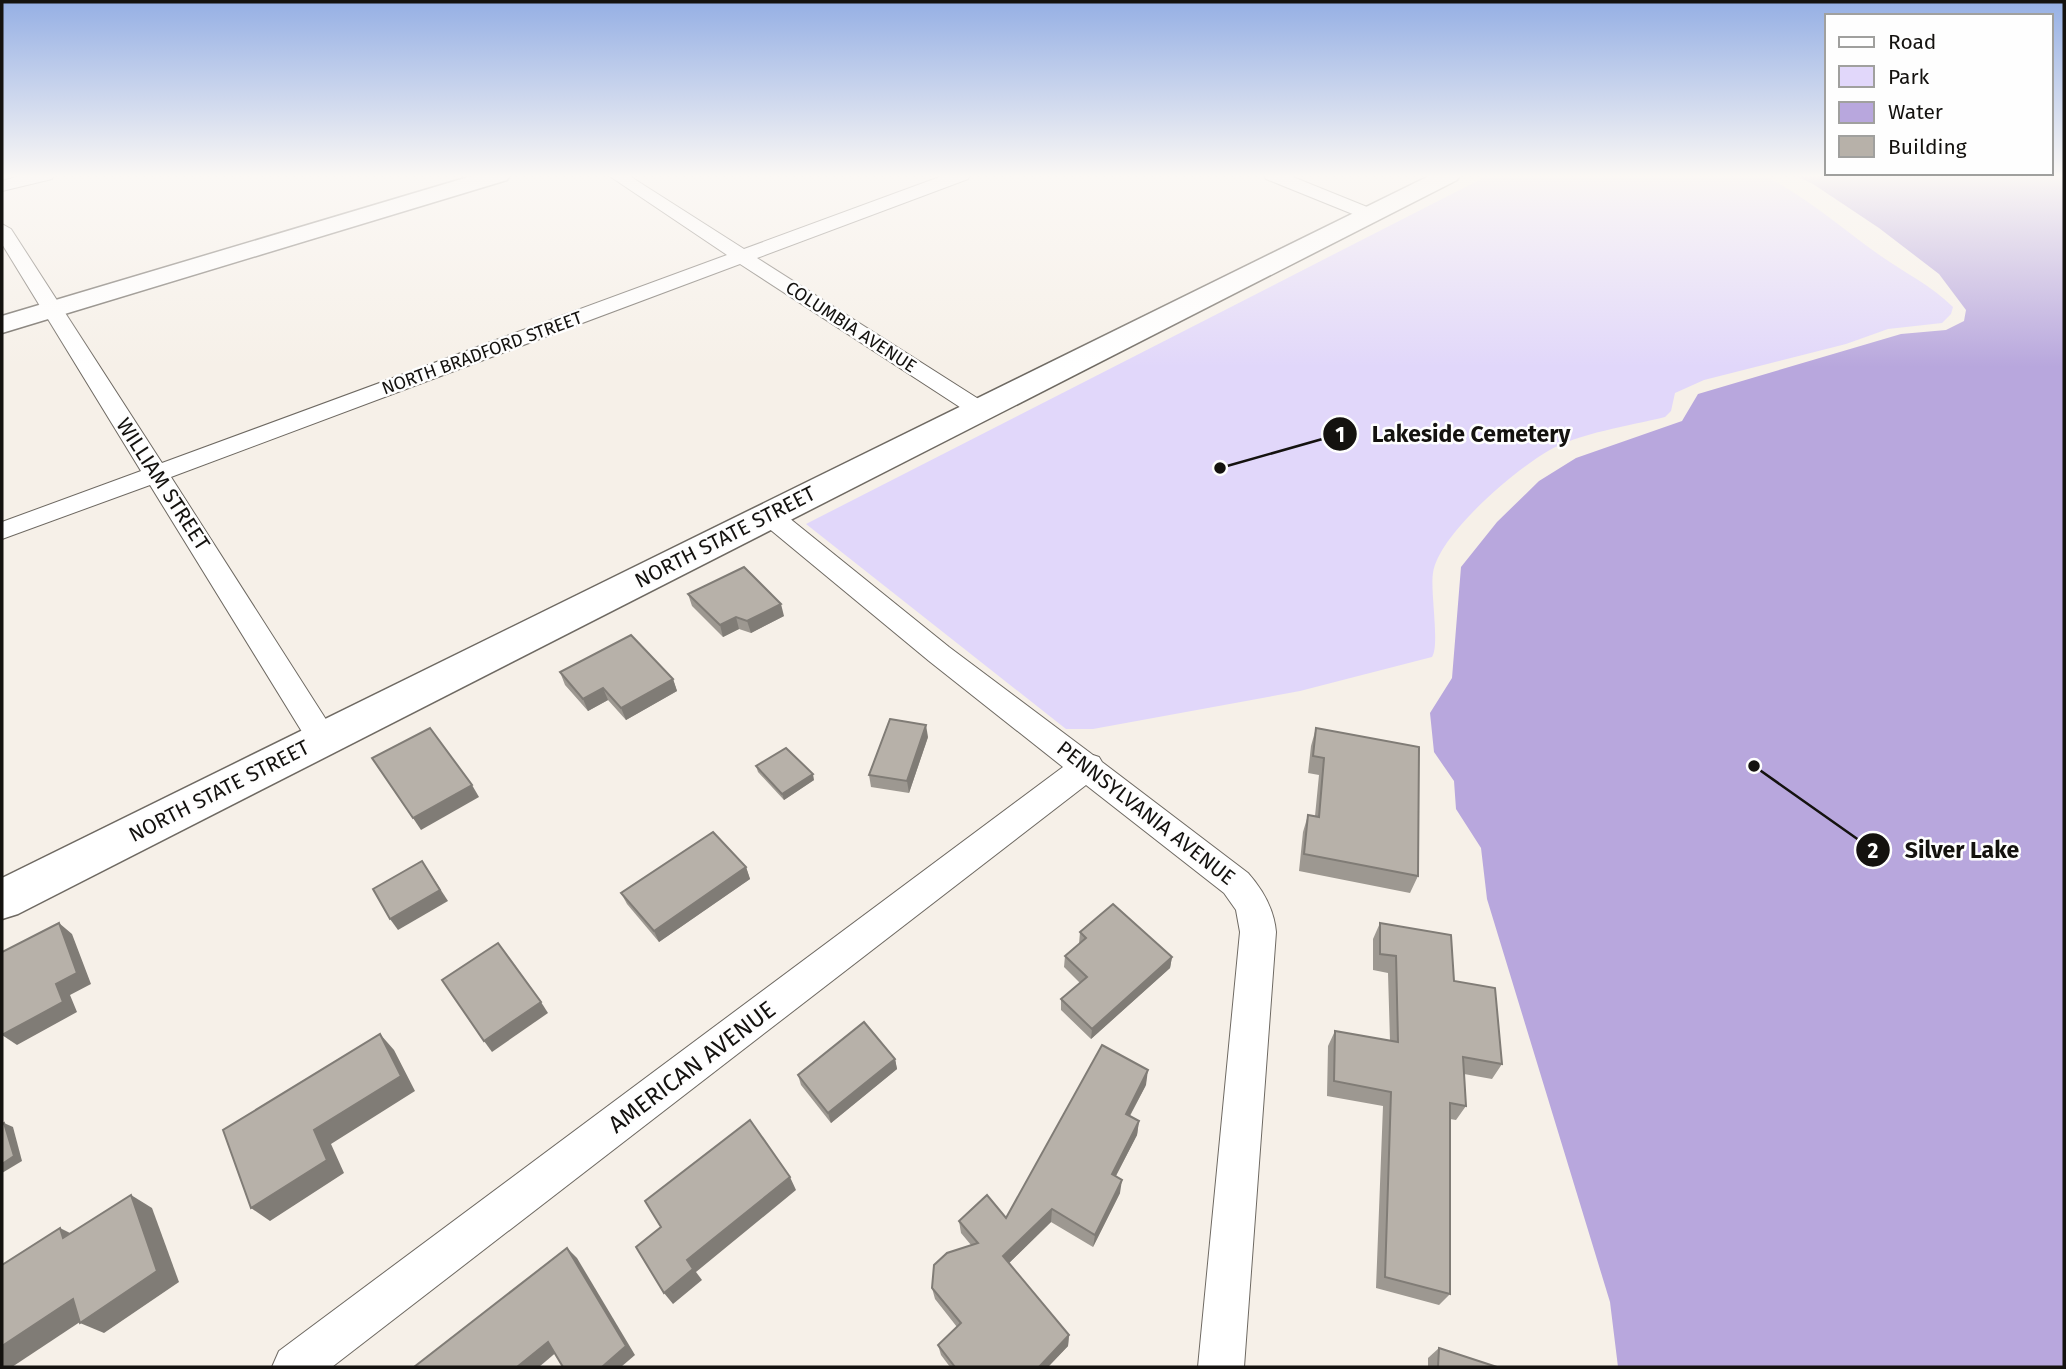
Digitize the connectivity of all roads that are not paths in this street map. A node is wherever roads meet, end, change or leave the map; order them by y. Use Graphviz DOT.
graph roads {
  1 [pos="8,239"];
  2 [pos="287,239"];
  3 [pos="716,239"];
  4 [pos="789,239"];
  5 [pos="1323,239"];
  6 [pos="743,256"];
  7 [pos="52,310"];
  8 [pos="2,324"];
  9 [pos="980,410"];
  10 [pos="158,473"];
  11 [pos="769,515"];
  12 [pos="2,531"];
  13 [pos="323,740"];
  14 [pos="1088,766"];
  15 [pos="2,900"];
  16 [pos="295,1367"];
  17 [pos="1221,1367"];
  1 -- 7 [label="street, WILLIAM STREET"];
  2 -- 7 [label="main road"];
  3 -- 6 [label="street, COLUMBIA AVENUE"];
  4 -- 6 [label="street, NORTH BRADFORD STREET"];
  5 -- 9 [label="main road, NORTH STATE STREET"];
  6 -- 9 [label="street, COLUMBIA AVENUE"];
  6 -- 10 [label="street, NORTH BRADFORD STREET"];
  7 -- 8 [label="main road"];
  7 -- 10 [label="street, WILLIAM STREET"];
  9 -- 11 [label="main road, NORTH STATE STREET"];
  10 -- 12 [label="street, NORTH BRADFORD STREET"];
  10 -- 13 [label="street, WILLIAM STREET"];
  11 -- 13 [label="main road, NORTH STATE STREET"];
  11 -- 14 [label="street, PENNSYLVANIA AVENUE"];
  13 -- 15 [label="main road, NORTH STATE STREET"];
  14 -- 16 [label="street, AMERICAN AVENUE"];
  14 -- 17 [label="street, PENNSYLVANIA AVENUE"];
}
